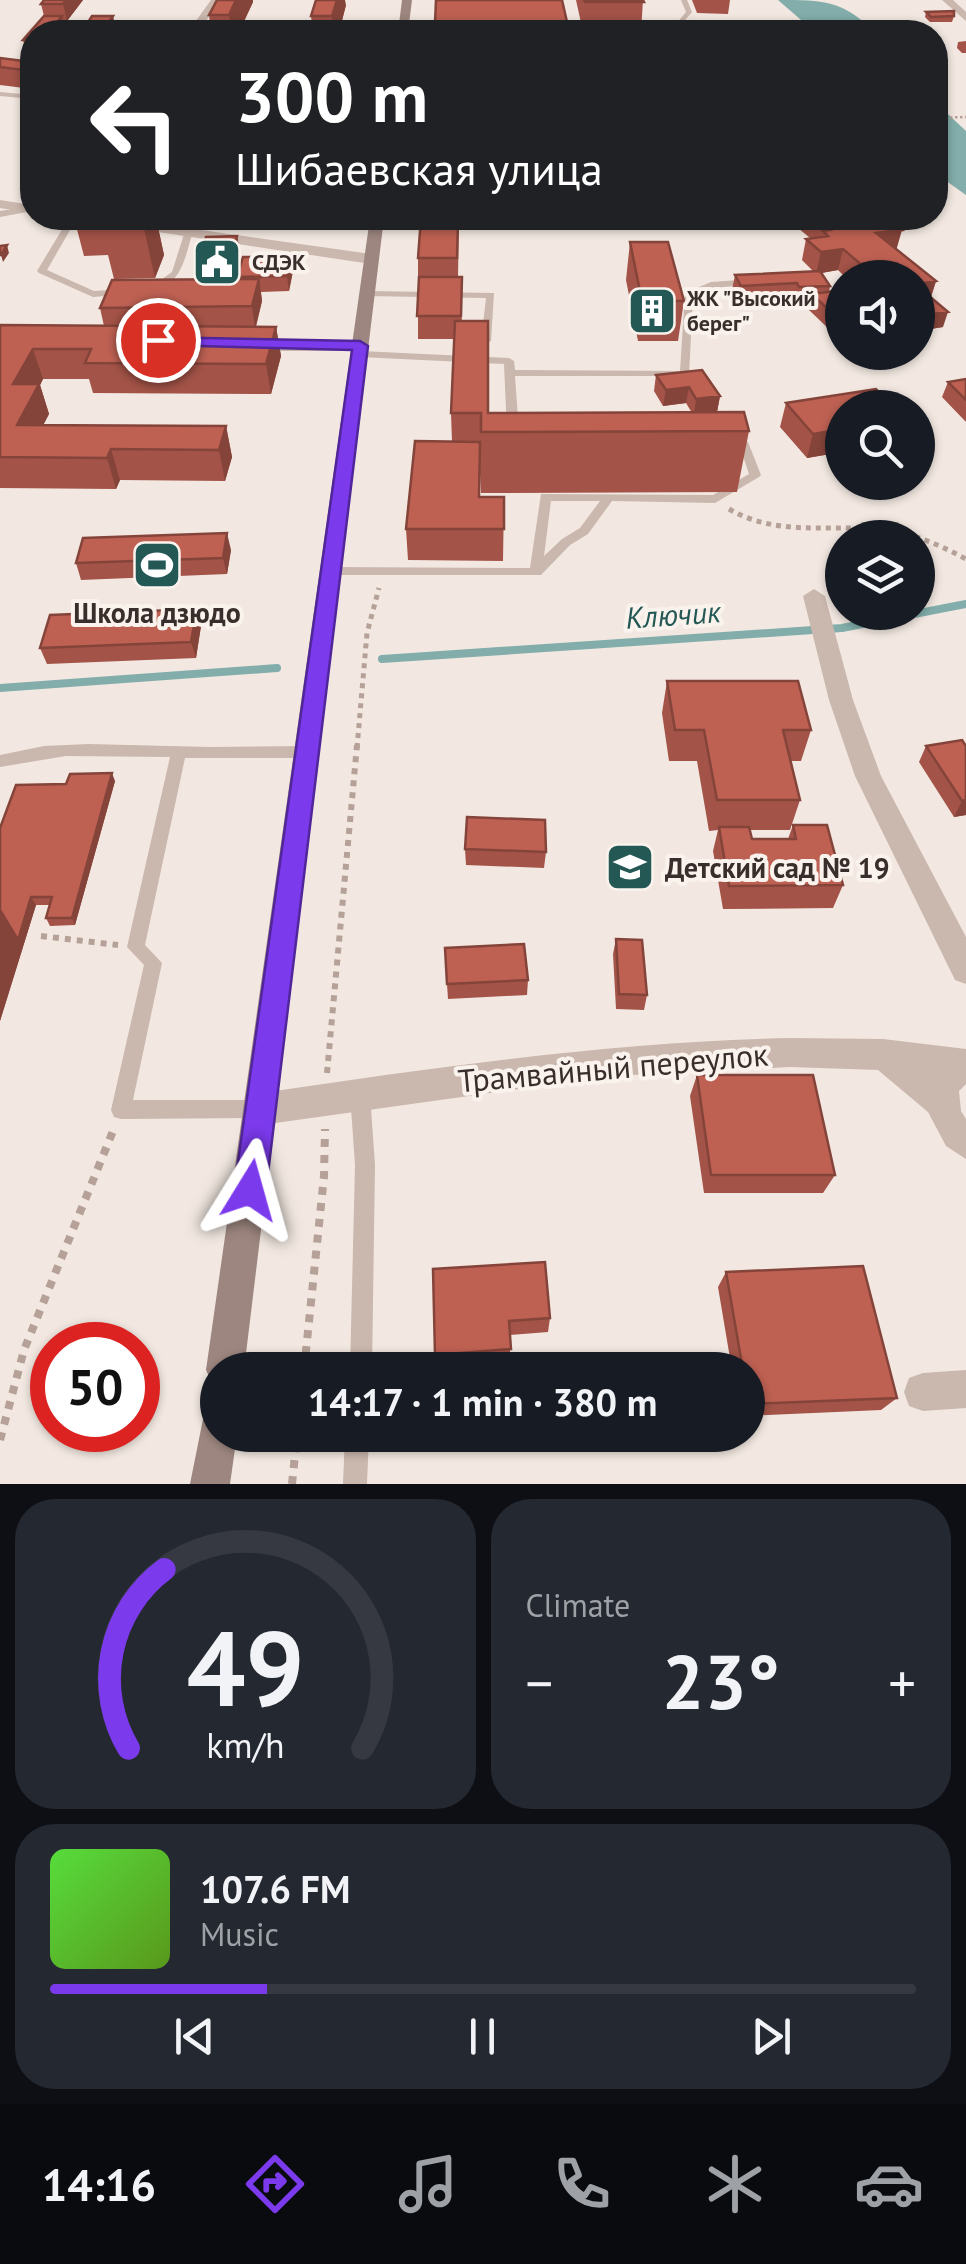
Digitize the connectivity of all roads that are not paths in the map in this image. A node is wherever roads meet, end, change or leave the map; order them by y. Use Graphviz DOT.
graph roads {
  1 [pos="946,0"];
  2 [pos="966,18"];
  3 [pos="66,230"];
  4 [pos="174,230"];
  5 [pos="376,230"];
  6 [pos="188,232"];
  7 [pos="372,260"];
  8 [pos="766,281"];
  9 [pos="367,294"];
  10 [pos="237,340"];
  11 [pos="360,350"];
  12 [pos="484,360"];
  13 [pos="510,373"];
  14 [pos="514,443"];
  15 [pos="724,444"];
  16 [pos="608,498"];
  17 [pos="332,570"];
  18 [pos="536,572"];
  19 [pos="814,596"];
  20 [pos="179,752"];
  21 [pos="309,752"];
  22 [pos="0,761"];
  23 [pos="959,933"];
  24 [pos="966,971"];
  25 [pos="883,1054"];
  26 [pos="966,1065"];
  27 [pos="360,1094"];
  28 [pos="941,1102"];
  29 [pos="261,1109"];
  30 [pos="966,1143"];
  31 [pos="228,1352"];
  32 [pos="361,1352"];
  33 [pos="966,1389"];
  34 [pos="922,1392"];
  35 [pos="215,1452"];
  36 [pos="356,1452"];
  37 [pos="210,1484"];
  38 [pos="355,1484"];
  1 -- 2 [label="street"];
  3 -- 6 [label="lane"];
  4 -- 6 [label="street"];
  5 -- 7 [label="main road"];
  6 -- 7 [label="street"];
  7 -- 9 [label="main road"];
  8 -- 13 [label="lane"];
  9 -- 11 [label="main road"];
  9 -- 12 [label="lane"];
  10 -- 11 [label="street"];
  11 -- 12 [label="lane"];
  11 -- 17 [label="main road"];
  12 -- 13 [label="lane"];
  13 -- 14 [label="lane"];
  15 -- 16 [label="lane"];
  16 -- 18 [label="lane"];
  16 -- 18 [label="lane"];
  17 -- 18 [label="lane"];
  17 -- 21 [label="main road"];
  19 -- 23 [label="street"];
  20 -- 21 [label="lane"];
  20 -- 22 [label="lane"];
  20 -- 29 [label="lane"];
  21 -- 29 [label="main road"];
  23 -- 24 [label="street"];
  25 -- 26 [label="street, Трамвайный переулок"];
  25 -- 27 [label="street, Трамвайный переулок"];
  25 -- 28 [label="street"];
  26 -- 28 [label="street"];
  27 -- 29 [label="street, Трамвайный переулок"];
  27 -- 32 [label="lane"];
  28 -- 30 [label="street"];
  29 -- 31 [label="main road"];
  33 -- 34 [label="street"];
  35 -- 37 [label="main road"];
  36 -- 38 [label="lane"];
}
